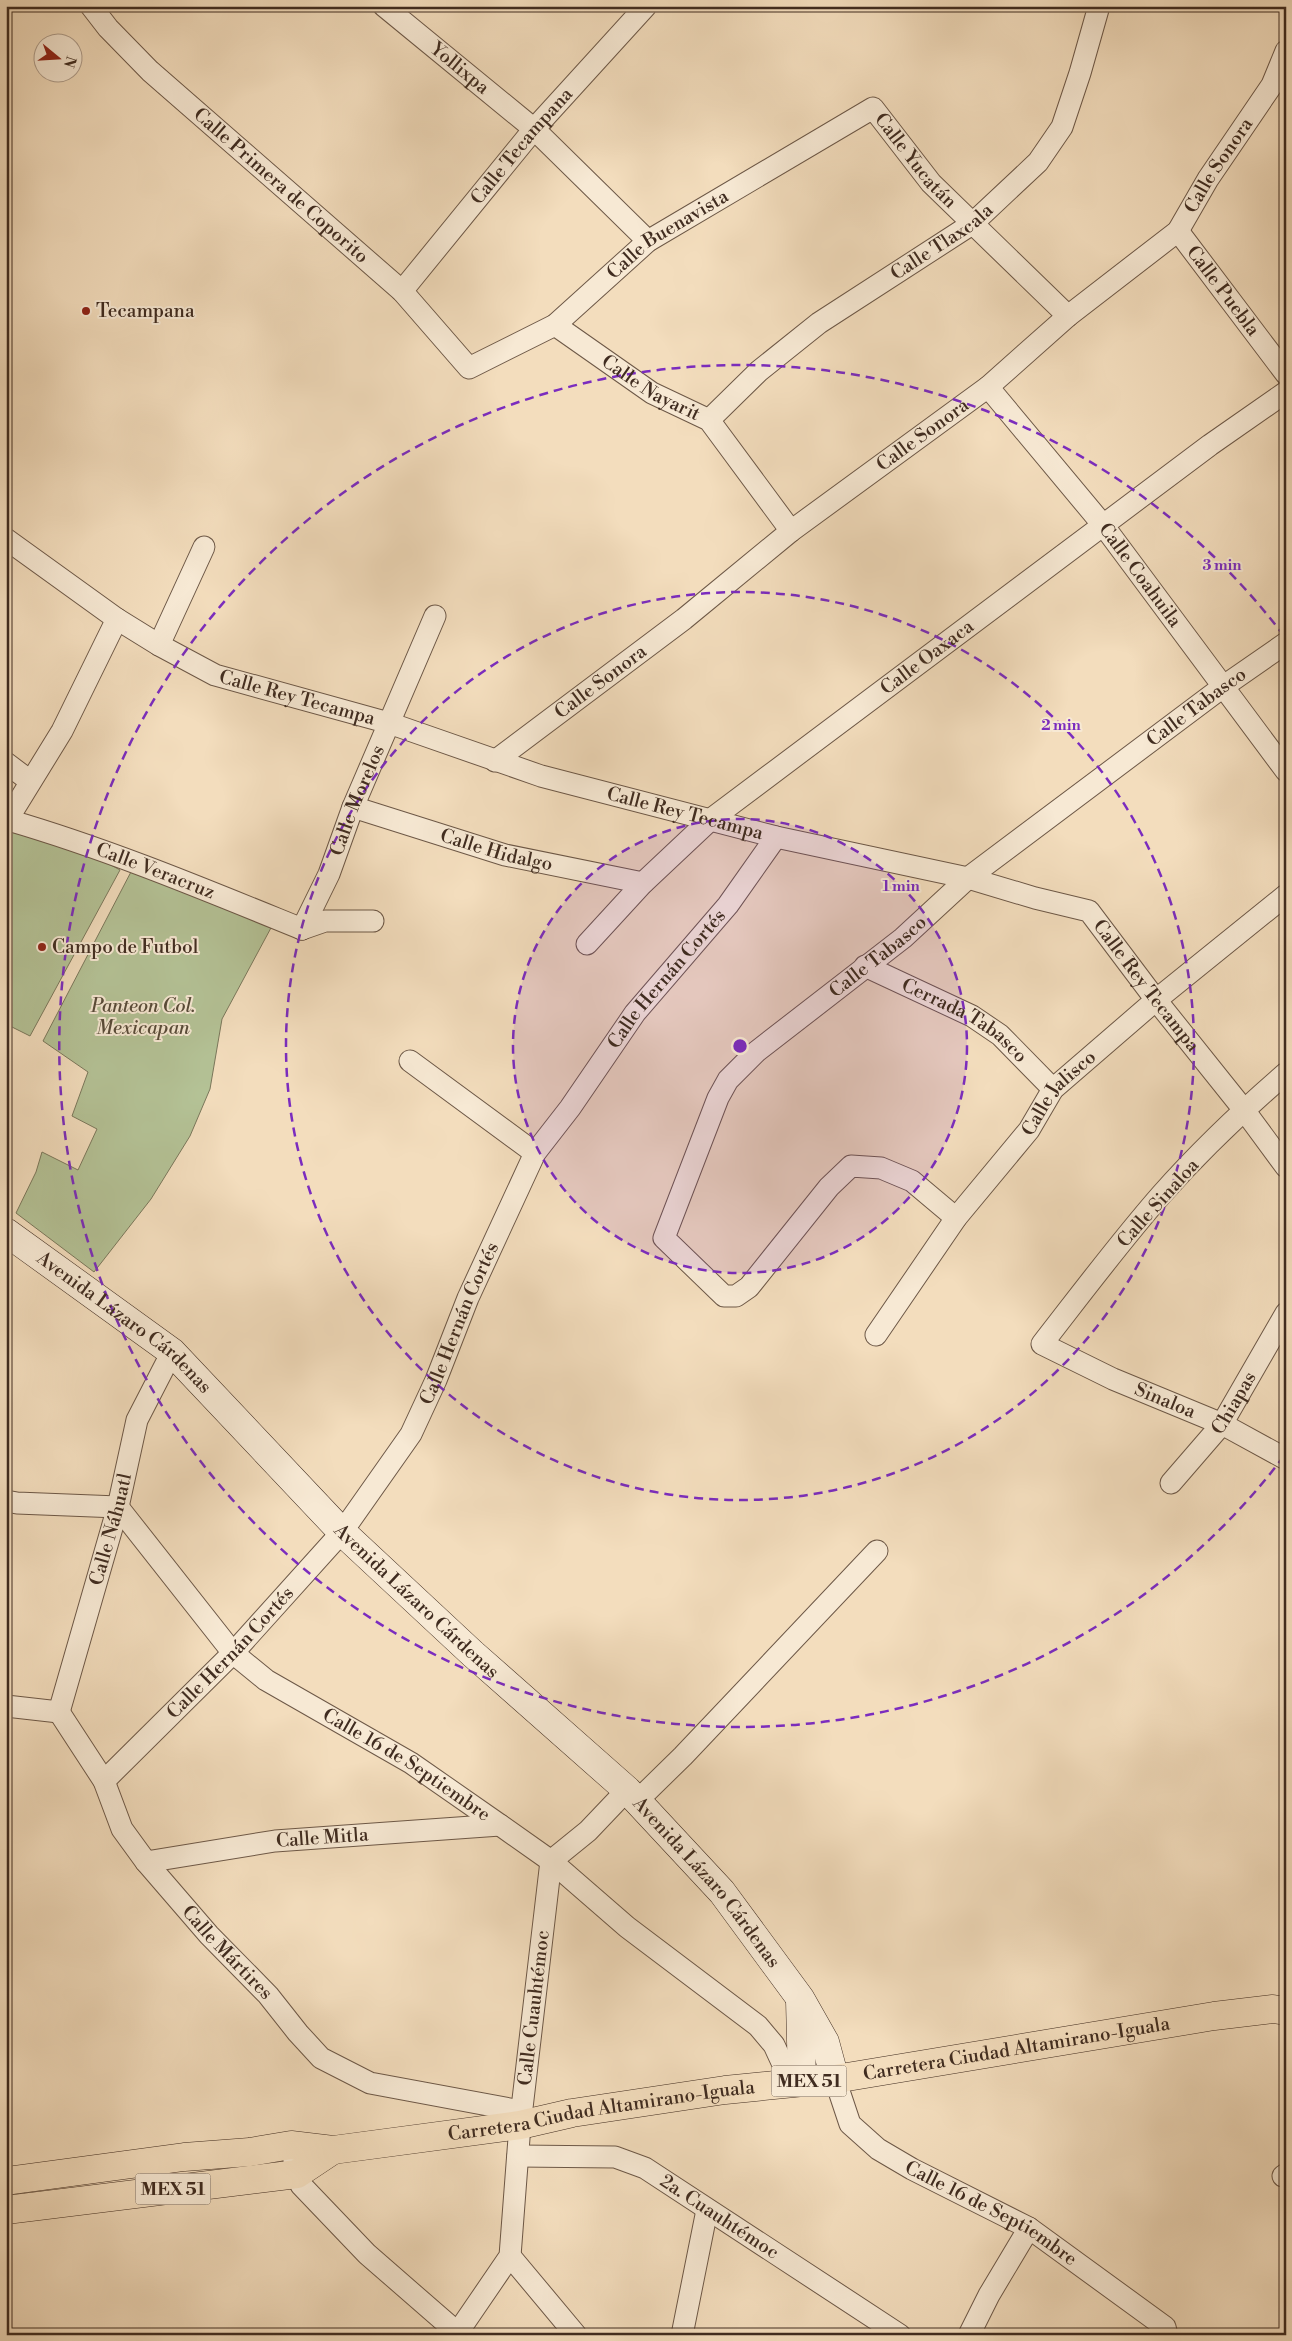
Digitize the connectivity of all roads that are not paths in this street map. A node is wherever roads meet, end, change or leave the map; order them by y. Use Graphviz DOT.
graph roads {
  1 [pos="91,6"];
  2 [pos="646,6"];
  3 [pos="1099,6"];
  4 [pos="387,7"];
  5 [pos="1286,51"];
  6 [pos="873,108"];
  7 [pos="534,129"];
  8 [pos="972,224"];
  9 [pos="1178,231"];
  10 [pos="648,240"];
  11 [pos="402,291"];
  12 [pos="1068,316"];
  13 [pos="555,325"];
  14 [pos="469,368"];
  15 [pos="1286,374"];
  16 [pos="988,387"];
  17 [pos="1286,392"];
  18 [pos="709,420"];
  19 [pos="1103,525"];
  20 [pos="792,531"];
  21 [pos="6,539"];
  22 [pos="204,548"];
  23 [pos="435,616"];
  24 [pos="117,619"];
  25 [pos="1286,643"];
  26 [pos="159,645"];
  27 [pos="1224,686"];
  28 [pos="389,723"];
  29 [pos="495,761"];
  30 [pos="6,763"];
  31 [pos="1286,771"];
  32 [pos="30,781"];
  33 [pos="353,807"];
  34 [pos="710,820"];
  35 [pos="7,821"];
  36 [pos="776,837"];
  37 [pos="968,878"];
  38 [pos="643,883"];
  39 [pos="1286,895"];
  40 [pos="373,921"];
  41 [pos="302,929"];
  42 [pos="587,944"];
  43 [pos="865,966"];
  44 [pos="1156,1000"];
  45 [pos="410,1061"];
  46 [pos="1286,1073"];
  47 [pos="1053,1089"];
  48 [pos="1244,1110"];
  49 [pos="535,1153"];
  50 [pos="1286,1167"];
  51 [pos="956,1218"];
  52 [pos="6,1232"];
  53 [pos="1286,1313"];
  54 [pos="876,1335"];
  55 [pos="1042,1344"];
  56 [pos="172,1352"];
  57 [pos="1222,1424"];
  58 [pos="1286,1459"];
  59 [pos="1171,1483"];
  60 [pos="6,1501"];
  61 [pos="118,1507"];
  62 [pos="342,1532"];
  63 [pos="877,1551"];
  64 [pos="233,1653"];
  65 [pos="6,1706"];
  66 [pos="59,1712"];
  67 [pos="104,1780"];
  68 [pos="632,1795"];
  69 [pos="500,1825"];
  70 [pos="551,1861"];
  71 [pos="146,1862"];
  72 [pos="800,1998"];
  73 [pos="1286,2011"];
  74 [pos="835,2078"];
  75 [pos="796,2082"];
  76 [pos="521,2118"];
  77 [pos="291,2146"];
  78 [pos="333,2150"];
  79 [pos="518,2156"];
  80 [pos="297,2174"];
  81 [pos="6,2181"];
  82 [pos="6,2210"];
  83 [pos="707,2210"];
  84 [pos="1029,2228"];
  85 [pos="510,2256"];
  86 [pos="458,2334"];
  87 [pos="576,2335"];
  88 [pos="682,2335"];
  89 [pos="900,2335"];
  90 [pos="969,2335"];
  91 [pos="1167,2335"];
  1 -- 11 [label="street, Calle Primera de Coporito"];
  2 -- 7 [label="street, Calle Tecampana"];
  3 -- 8 [label="street, Calle Tlaxcala"];
  4 -- 7 [label="street, Yollixpa"];
  5 -- 9 [label="street, Calle Sonora"];
  6 -- 8 [label="street, Calle Yucatán"];
  6 -- 10 [label="street, Calle Buenavista"];
  7 -- 10 [label="street, Yollixpa"];
  7 -- 11 [label="street, Calle Tecampana"];
  8 -- 12 [label="street, Calle Yucatán"];
  8 -- 18 [label="street, Calle Tlaxcala"];
  9 -- 12 [label="street, Calle Sonora"];
  9 -- 15 [label="street, Calle Puebla"];
  10 -- 13 [label="street, Calle Buenavista"];
  11 -- 14 [label="street, Calle Primera de Coporito"];
  12 -- 16 [label="street, Calle Sonora"];
  13 -- 14 [label="street, Calle Buenavista"];
  13 -- 18 [label="street, Calle Nayarit"];
  16 -- 19 [label="street, Calle Coahuila"];
  16 -- 20 [label="street, Calle Sonora"];
  17 -- 19 [label="street, Calle Oaxaca"];
  18 -- 20 [label="street, Calle Nayarit"];
  19 -- 27 [label="street, Calle Coahuila"];
  19 -- 34 [label="street, Calle Oaxaca"];
  20 -- 29 [label="street, Calle Sonora"];
  21 -- 24 [label="street, Calle Rey Tecampa"];
  22 -- 26 [label="street"];
  23 -- 28 [label="street, Calle Morelos"];
  24 -- 26 [label="street, Calle Rey Tecampa"];
  24 -- 32 [label="street"];
  25 -- 27 [label="street, Calle Tabasco"];
  26 -- 28 [label="street, Calle Rey Tecampa"];
  27 -- 31 [label="street, Calle Coahuila"];
  27 -- 37 [label="street, Calle Tabasco"];
  28 -- 29 [label="street, Calle Rey Tecampa"];
  28 -- 33 [label="street, Calle Morelos"];
  29 -- 34 [label="street, Calle Rey Tecampa"];
  30 -- 32 [label="street"];
  32 -- 35 [label="street"];
  33 -- 38 [label="street, Calle Hidalgo"];
  33 -- 41 [label="street, Calle Morelos"];
  34 -- 36 [label="street, Calle Rey Tecampa"];
  34 -- 38 [label="street, Calle Oaxaca"];
  35 -- 41 [label="street, Calle Veracruz"];
  36 -- 37 [label="street, Calle Rey Tecampa"];
  36 -- 49 [label="street, Calle Hernán Cortés"];
  37 -- 43 [label="street, Calle Tabasco"];
  37 -- 44 [label="street, Calle Rey Tecampa"];
  38 -- 42 [label="street, Calle Oaxaca"];
  39 -- 44 [label="street, Calle Jalisco"];
  40 -- 41 [label="street"];
  43 -- 47 [label="street, Cerrada Tabasco"];
  43 -- 51 [label="street, Calle Tabasco"];
  44 -- 47 [label="street, Calle Jalisco"];
  44 -- 48 [label="street, Calle Rey Tecampa"];
  45 -- 49 [label="street"];
  46 -- 48 [label="street, Calle Sinaloa"];
  47 -- 51 [label="street, Calle Jalisco"];
  48 -- 50 [label="street, Calle Rey Tecampa"];
  48 -- 55 [label="street, Calle Sinaloa"];
  49 -- 62 [label="street, Calle Hernán Cortés"];
  51 -- 54 [label="street, Calle Jalisco"];
  52 -- 56 [label="main road, Avenida Lázaro Cárdenas"];
  53 -- 57 [label="street, Chiapas"];
  55 -- 57 [label="street, Sinaloa"];
  56 -- 61 [label="street, Calle Náhuatl"];
  56 -- 62 [label="main road, Avenida Lázaro Cárdenas"];
  57 -- 58 [label="street, Sinaloa"];
  57 -- 59 [label="street, Chiapas"];
  60 -- 61 [label="street"];
  61 -- 64 [label="street, Calle 16 de Septiembre"];
  61 -- 66 [label="street, Calle Náhuatl"];
  62 -- 64 [label="street, Calle Hernán Cortés"];
  62 -- 68 [label="main road, Avenida Lázaro Cárdenas"];
  63 -- 68 [label="street"];
  64 -- 67 [label="street, Calle Hernán Cortés"];
  64 -- 69 [label="street, Calle 16 de Septiembre"];
  65 -- 66 [label="street"];
  66 -- 67 [label="street, Calle Mártires"];
  67 -- 71 [label="street, Calle Mártires"];
  68 -- 70 [label="street"];
  68 -- 72 [label="main road, Avenida Lázaro Cárdenas"];
  69 -- 70 [label="street, Calle 16 de Septiembre"];
  69 -- 71 [label="street, Calle Mitla"];
  70 -- 75 [label="street, Calle 16 de Septiembre"];
  70 -- 76 [label="street, Calle Cuauhtémoc"];
  71 -- 76 [label="street, Calle Mártires"];
  72 -- 74 [label="main road, Avenida Lázaro Cárdenas"];
  72 -- 75 [label="main road"];
  73 -- 74 [label="main road, Carretera Ciudad Altamirano-Iguala / MEX 51"];
  74 -- 75 [label="main road, Carretera Ciudad Altamirano-Iguala / MEX 51"];
  74 -- 84 [label="street, Calle 16 de Septiembre"];
  75 -- 76 [label="main road, Carretera Ciudad Altamirano-Iguala / MEX 51"];
  76 -- 78 [label="main road, Carretera Ciudad Altamirano-Iguala / MEX 51"];
  76 -- 79 [label="street, Calle Cuauhtémoc"];
  77 -- 78 [label="main road, Carretera Ciudad Altamirano-Iguala / MEX 51"];
  77 -- 80 [label="street"];
  77 -- 81 [label="main road, Carretera Ciudad Altamirano-Iguala / MEX 51"];
  78 -- 80 [label="main road, Carretera Ciudad Altamirano-Iguala / MEX 51"];
  79 -- 83 [label="street, 2a. Cuauhtémoc"];
  79 -- 85 [label="street, Calle Cuauhtémoc"];
  80 -- 82 [label="main road, Carretera Ciudad Altamirano-Iguala / MEX 51"];
  80 -- 86 [label="street"];
  83 -- 88 [label="street"];
  83 -- 89 [label="street, 2a. Cuauhtémoc"];
  84 -- 90 [label="street"];
  84 -- 91 [label="street, Calle 16 de Septiembre"];
  85 -- 86 [label="street, Calle Cuauhtémoc"];
  85 -- 87 [label="street"];
}
